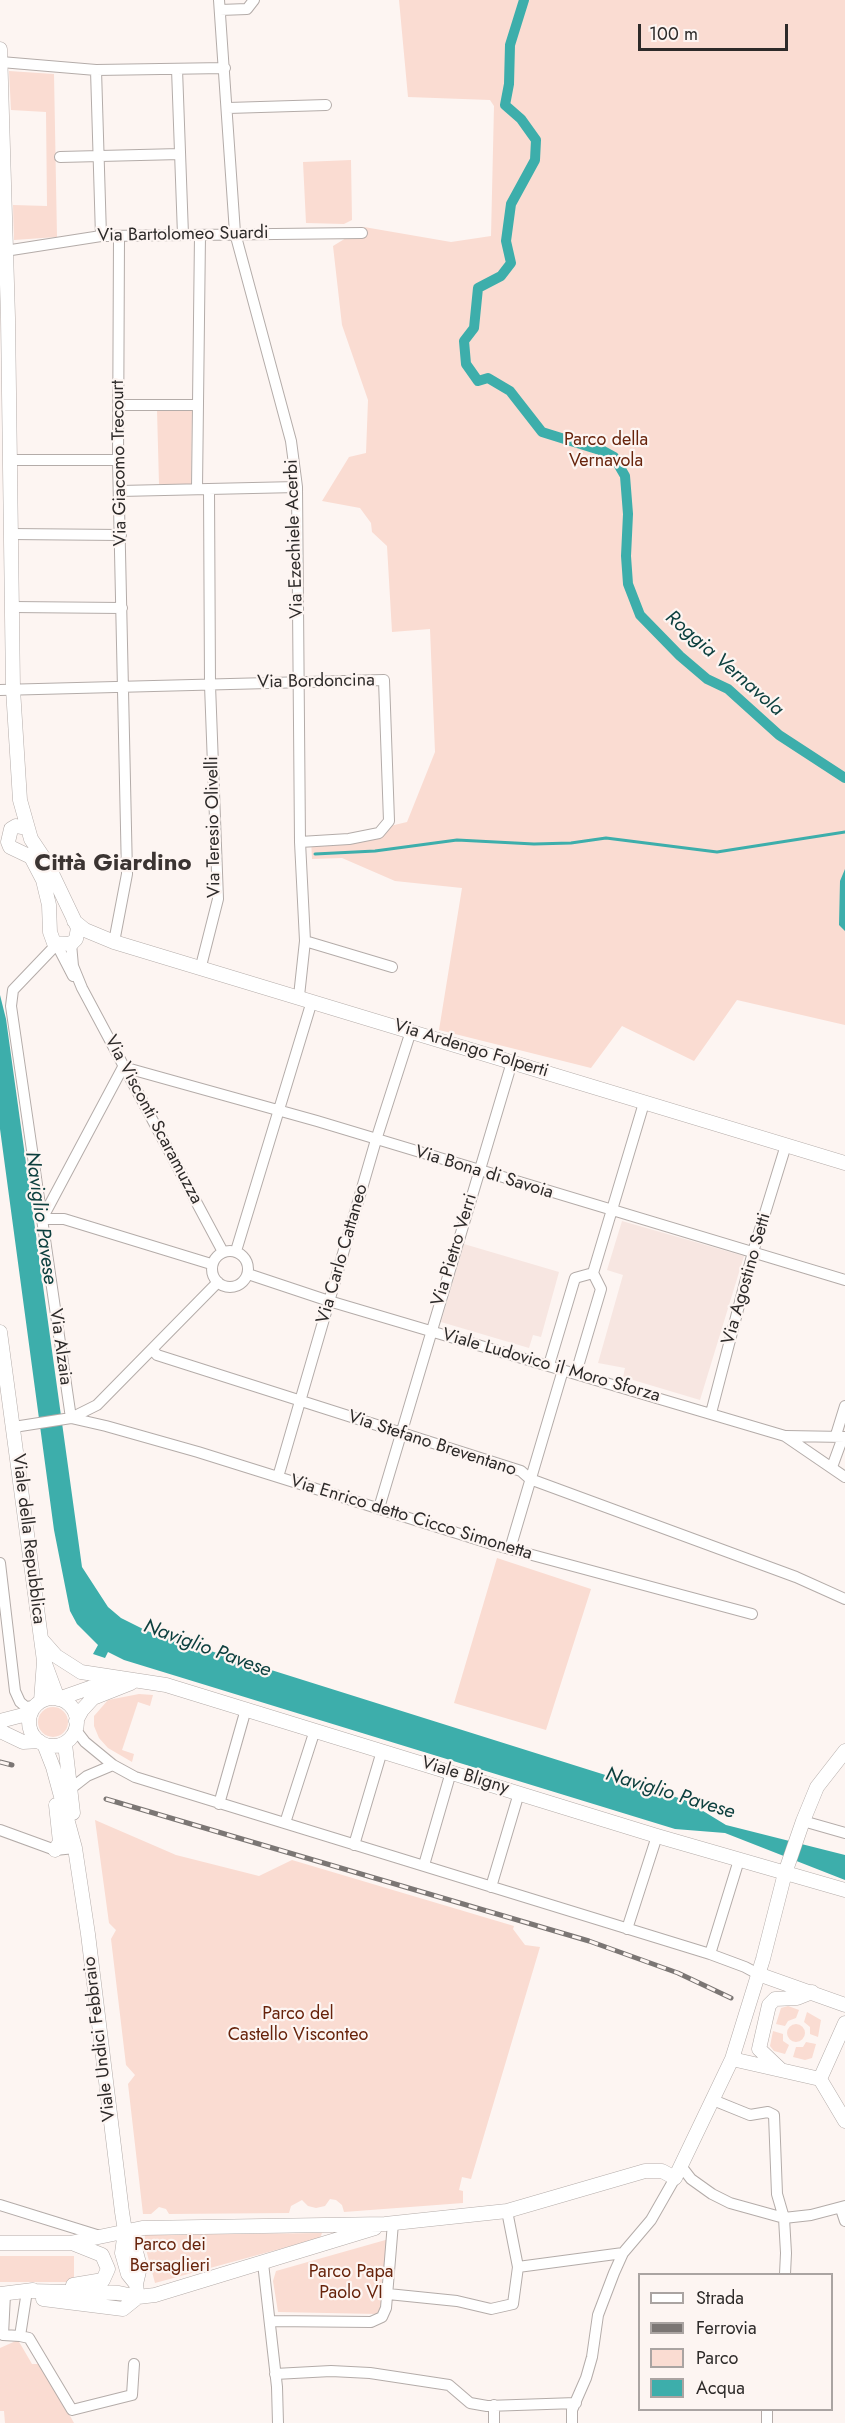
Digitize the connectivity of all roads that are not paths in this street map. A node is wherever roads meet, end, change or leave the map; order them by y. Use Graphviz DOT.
graph roads {
  1 [pos="254,0"];
  2 [pos="220,5"];
  3 [pos="0,49"];
  4 [pos="0,62"];
  5 [pos="225,68"];
  6 [pos="177,69"];
  7 [pos="96,70"];
  8 [pos="326,105"];
  9 [pos="228,108"];
  10 [pos="1,117"];
  11 [pos="180,154"];
  12 [pos="99,155"];
  13 [pos="60,157"];
  14 [pos="2,174"];
  15 [pos="2,224"];
  16 [pos="235,233"];
  17 [pos="362,233"];
  18 [pos="183,235"];
  19 [pos="200,235"];
  20 [pos="101,236"];
  21 [pos="119,237"];
  22 [pos="5,251"];
  23 [pos="4,318"];
  24 [pos="118,405"];
  25 [pos="197,405"];
  26 [pos="118,460"];
  27 [pos="7,467"];
  28 [pos="297,487"];
  29 [pos="197,488"];
  30 [pos="208,489"];
  31 [pos="120,491"];
  32 [pos="10,534"];
  33 [pos="121,535"];
  34 [pos="5,550"];
  35 [pos="12,607"];
  36 [pos="122,608"];
  37 [pos="6,621"];
  38 [pos="298,681"];
  39 [pos="210,685"];
  40 [pos="123,688"];
  41 [pos="7,689"];
  42 [pos="21,827"];
  43 [pos="3,841"];
  44 [pos="300,842"];
  45 [pos="74,921"];
  46 [pos="96,936"];
  47 [pos="305,941"];
  48 [pos="114,942"];
  49 [pos="65,943"];
  50 [pos="201,966"];
  51 [pos="392,967"];
  52 [pos="306,998"];
  53 [pos="411,1031"];
  54 [pos="512,1062"];
  55 [pos="123,1067"];
  56 [pos="644,1103"];
  57 [pos="280,1112"];
  58 [pos="376,1140"];
  59 [pos="786,1145"];
  60 [pos="845,1163"];
  61 [pos="479,1172"];
  62 [pos="610,1210"];
  63 [pos="42,1219"];
  64 [pos="236,1251"];
  65 [pos="223,1252"];
  66 [pos="753,1252"];
  67 [pos="211,1264"];
  68 [pos="593,1273"];
  69 [pos="248,1274"];
  70 [pos="845,1280"];
  71 [pos="218,1282"];
  72 [pos="329,1301"];
  73 [pos="431,1331"];
  74 [pos="0,1332"];
  75 [pos="152,1349"];
  76 [pos="549,1365"];
  77 [pos="563,1370"];
  78 [pos="576,1373"];
  79 [pos="299,1400"];
  80 [pos="845,1406"];
  81 [pos="711,1413"];
  82 [pos="67,1419"];
  83 [pos="14,1427"];
  84 [pos="401,1433"];
  85 [pos="785,1436"];
  86 [pos="841,1436"];
  87 [pos="832,1467"];
  88 [pos="278,1477"];
  89 [pos="845,1477"];
  90 [pos="530,1479"];
  91 [pos="379,1508"];
  92 [pos="510,1549"];
  93 [pos="0,1563"];
  94 [pos="845,1599"];
  95 [pos="752,1614"];
  96 [pos="41,1639"];
  97 [pos="44,1661"];
  98 [pos="117,1679"];
  99 [pos="145,1681"];
  100 [pos="58,1699"];
  101 [pos="35,1707"];
  102 [pos="246,1709"];
  103 [pos="0,1720"];
  104 [pos="76,1725"];
  105 [pos="315,1730"];
  106 [pos="0,1731"];
  107 [pos="41,1742"];
  108 [pos="65,1744"];
  109 [pos="382,1751"];
  110 [pos="845,1751"];
  111 [pos="113,1766"];
  112 [pos="452,1772"];
  113 [pos="63,1789"];
  114 [pos="519,1793"];
  115 [pos="219,1804"];
  116 [pos="803,1821"];
  117 [pos="285,1823"];
  118 [pos="0,1830"];
  119 [pos="845,1833"];
  120 [pos="657,1836"];
  121 [pos="354,1845"];
  122 [pos="75,1848"];
  123 [pos="55,1850"];
  124 [pos="739,1860"];
  125 [pos="424,1865"];
  126 [pos="785,1873"];
  127 [pos="491,1887"];
  128 [pos="845,1890"];
  129 [pos="627,1929"];
  130 [pos="710,1954"];
  131 [pos="758,1974"];
  132 [pos="812,1992"];
  133 [pos="845,2005"];
  134 [pos="845,2023"];
  135 [pos="732,2059"];
  136 [pos="780,2069"];
  137 [pos="820,2079"];
  138 [pos="713,2100"];
  139 [pos="845,2121"];
  140 [pos="678,2172"];
  141 [pos="0,2205"];
  142 [pos="843,2207"];
  143 [pos="507,2211"];
  144 [pos="784,2218"];
  145 [pos="845,2221"];
  146 [pos="389,2224"];
  147 [pos="328,2225"];
  148 [pos="125,2231"];
  149 [pos="101,2237"];
  150 [pos="0,2243"];
  151 [pos="70,2243"];
  152 [pos="329,2244"];
  153 [pos="623,2253"];
  154 [pos="262,2263"];
  155 [pos="518,2267"];
  156 [pos="785,2273"];
  157 [pos="137,2290"];
  158 [pos="27,2291"];
  159 [pos="2,2294"];
  160 [pos="388,2294"];
  161 [pos="270,2321"];
  162 [pos="20,2336"];
  163 [pos="134,2364"];
  164 [pos="275,2374"];
  165 [pos="576,2403"];
  166 [pos="494,2405"];
  167 [pos="278,2423"];
  168 [pos="494,2423"];
  169 [pos="572,2423"];
  1 -- 2 [label="street"];
  2 -- 5 [label="street, Via Ezechiele Acerbi"];
  3 -- 4 [label="street"];
  4 -- 7 [label="street"];
  4 -- 10 [label="street"];
  5 -- 6 [label="street"];
  5 -- 9 [label="street, Via Ezechiele Acerbi"];
  6 -- 7 [label="street"];
  6 -- 11 [label="street"];
  7 -- 12 [label="street"];
  8 -- 9 [label="street"];
  9 -- 16 [label="street, Via Ezechiele Acerbi"];
  10 -- 14 [label="street"];
  11 -- 12 [label="street"];
  11 -- 18 [label="street"];
  12 -- 13 [label="street"];
  12 -- 20 [label="street"];
  14 -- 15 [label="street"];
  15 -- 22 [label="street"];
  16 -- 17 [label="street, Via Bartolomeo Suardi"];
  16 -- 19 [label="street, Via Bartolomeo Suardi"];
  16 -- 28 [label="street, Via Ezechiele Acerbi"];
  18 -- 19 [label="street, Via Bartolomeo Suardi"];
  18 -- 21 [label="street, Via Bartolomeo Suardi"];
  19 -- 25 [label="street"];
  20 -- 21 [label="street, Via Bartolomeo Suardi"];
  20 -- 22 [label="street, Via Bartolomeo Suardi"];
  21 -- 24 [label="street, Via Giacomo Trecourt"];
  22 -- 23 [label="street"];
  23 -- 27 [label="street"];
  24 -- 25 [label="street"];
  24 -- 26 [label="street, Via Giacomo Trecourt"];
  25 -- 29 [label="street"];
  26 -- 27 [label="street"];
  26 -- 31 [label="street, Via Giacomo Trecourt"];
  27 -- 32 [label="street"];
  28 -- 30 [label="street"];
  28 -- 38 [label="street, Via Ezechiele Acerbi"];
  29 -- 30 [label="street"];
  29 -- 31 [label="street"];
  30 -- 39 [label="street, Via Teresio Olivelli"];
  31 -- 33 [label="street, Via Giacomo Trecourt"];
  32 -- 33 [label="street"];
  32 -- 34 [label="street"];
  33 -- 36 [label="street, Via Giacomo Trecourt"];
  34 -- 35 [label="street"];
  35 -- 36 [label="street"];
  35 -- 37 [label="street"];
  36 -- 40 [label="street, Via Giacomo Trecourt"];
  37 -- 41 [label="street"];
  38 -- 39 [label="street, Via Bordoncina"];
  38 -- 44 [label="street, Via Ezechiele Acerbi"];
  38 -- 44 [label="street, Via Bordoncina"];
  39 -- 40 [label="street, Via Bordoncina"];
  39 -- 50 [label="street, Via Teresio Olivelli"];
  40 -- 41 [label="street, Via Bordoncina"];
  40 -- 48 [label="street, Via Giacomo Trecourt"];
  41 -- 42 [label="street"];
  42 -- 43 [label="street"];
  42 -- 45 [label="street"];
  43 -- 49 [label="street"];
  44 -- 47 [label="street, Via Ezechiele Acerbi"];
  45 -- 46 [label="street, Via Ardengo Folperti"];
  45 -- 49 [label="street"];
  46 -- 48 [label="street, Via Ardengo Folperti"];
  46 -- 49 [label="street, Via Ardengo Folperti"];
  47 -- 51 [label="street"];
  47 -- 52 [label="street, Via Ezechiele Acerbi"];
  48 -- 50 [label="street, Via Ardengo Folperti"];
  49 -- 55 [label="street, Via Visconti Scaramuzza"];
  49 -- 63 [label="street, Via Alzaia"];
  50 -- 52 [label="street, Via Ardengo Folperti"];
  52 -- 53 [label="street, Via Ardengo Folperti"];
  52 -- 57 [label="street, Via Ezechiele Acerbi"];
  53 -- 54 [label="street, Via Ardengo Folperti"];
  53 -- 58 [label="street, Via Carlo Cattaneo"];
  54 -- 56 [label="street, Via Ardengo Folperti"];
  54 -- 61 [label="street, Via Pietro Verri"];
  55 -- 57 [label="street, Via Bona di Savoia"];
  55 -- 63 [label="street"];
  55 -- 65 [label="street, Via Visconti Scaramuzza"];
  56 -- 59 [label="street, Via Ardengo Folperti"];
  56 -- 62 [label="street"];
  57 -- 58 [label="street, Via Bona di Savoia"];
  57 -- 64 [label="street, Via Ezechiele Acerbi"];
  58 -- 61 [label="street, Via Bona di Savoia"];
  58 -- 72 [label="street, Via Carlo Cattaneo"];
  59 -- 60 [label="street, Via Ardengo Folperti"];
  59 -- 66 [label="street, Via Agostino Setti"];
  61 -- 62 [label="street, Via Bona di Savoia"];
  61 -- 73 [label="street, Via Pietro Verri"];
  62 -- 66 [label="street, Via Bona di Savoia"];
  62 -- 68 [label="street"];
  63 -- 67 [label="street"];
  63 -- 82 [label="street, Via Alzaia"];
  64 -- 65 [label="street"];
  64 -- 69 [label="street"];
  65 -- 67 [label="street"];
  66 -- 70 [label="street, Via Bona di Savoia"];
  66 -- 81 [label="street, Via Agostino Setti"];
  67 -- 71 [label="street"];
  68 -- 76 [label="street"];
  68 -- 78 [label="street"];
  69 -- 71 [label="street"];
  69 -- 72 [label="street, Viale Ludovico il Moro Sforza"];
  71 -- 75 [label="street"];
  72 -- 73 [label="street, Viale Ludovico il Moro Sforza"];
  72 -- 79 [label="street, Via Carlo Cattaneo"];
  73 -- 76 [label="street, Viale Ludovico il Moro Sforza"];
  73 -- 84 [label="street, Via Pietro Verri"];
  74 -- 83 [label="street, Viale della Repubblica"];
  75 -- 79 [label="street, Via Stefano Breventano"];
  75 -- 82 [label="street"];
  76 -- 77 [label="street, Viale Ludovico il Moro Sforza"];
  77 -- 78 [label="street, Viale Ludovico il Moro Sforza"];
  77 -- 90 [label="street"];
  78 -- 81 [label="street, Viale Ludovico il Moro Sforza"];
  79 -- 84 [label="street, Via Stefano Breventano"];
  79 -- 88 [label="street, Via Carlo Cattaneo"];
  80 -- 86 [label="street"];
  81 -- 85 [label="street, Viale Ludovico il Moro Sforza"];
  82 -- 83 [label="street"];
  82 -- 88 [label="street, Via Enrico detto Cicco Simonetta"];
  83 -- 96 [label="street, Viale della Repubblica"];
  84 -- 90 [label="street, Via Stefano Breventano"];
  84 -- 91 [label="street, Via Pietro Verri"];
  85 -- 86 [label="street"];
  85 -- 87 [label="street, Viale Ludovico il Moro Sforza"];
  86 -- 87 [label="street"];
  87 -- 89 [label="street, Viale Ludovico il Moro Sforza"];
  88 -- 91 [label="street, Via Enrico detto Cicco Simonetta"];
  90 -- 92 [label="street"];
  90 -- 94 [label="street, Via Stefano Breventano"];
  91 -- 92 [label="street, Via Enrico detto Cicco Simonetta"];
  92 -- 95 [label="street, Via Enrico detto Cicco Simonetta"];
  93 -- 101 [label="street"];
  96 -- 97 [label="street, Viale della Repubblica"];
  96 -- 98 [label="street, Viale Bligny"];
  97 -- 100 [label="street"];
  97 -- 101 [label="street"];
  98 -- 99 [label="street, Viale Bligny"];
  98 -- 100 [label="street, Viale Bligny"];
  99 -- 102 [label="street, Viale Bligny"];
  99 -- 104 [label="street, Viale Bligny"];
  100 -- 101 [label="street"];
  100 -- 104 [label="street"];
  101 -- 103 [label="street"];
  101 -- 107 [label="street"];
  102 -- 105 [label="street, Viale Bligny"];
  102 -- 115 [label="street"];
  104 -- 108 [label="street"];
  104 -- 111 [label="street"];
  105 -- 109 [label="street, Viale Bligny"];
  105 -- 117 [label="street"];
  106 -- 107 [label="street"];
  107 -- 108 [label="street"];
  107 -- 113 [label="street, Viale Undici Febbraio"];
  108 -- 113 [label="street, Viale Undici Febbraio"];
  109 -- 112 [label="street, Viale Bligny"];
  109 -- 121 [label="street"];
  110 -- 116 [label="street"];
  111 -- 113 [label="street"];
  111 -- 115 [label="street"];
  112 -- 114 [label="street, Viale Bligny"];
  112 -- 125 [label="street"];
  113 -- 122 [label="street, Viale Undici Febbraio"];
  113 -- 123 [label="street"];
  114 -- 120 [label="street, Viale Bligny"];
  114 -- 127 [label="street"];
  115 -- 117 [label="street"];
  116 -- 119 [label="street"];
  116 -- 126 [label="street"];
  117 -- 121 [label="street"];
  118 -- 123 [label="street"];
  120 -- 124 [label="street, Viale Bligny"];
  120 -- 129 [label="street"];
  121 -- 125 [label="street"];
  122 -- 123 [label="street"];
  122 -- 148 [label="street, Viale Undici Febbraio"];
  124 -- 126 [label="street, Viale Bligny"];
  124 -- 130 [label="street"];
  125 -- 127 [label="street"];
  126 -- 128 [label="street, Viale Bligny"];
  126 -- 131 [label="street"];
  127 -- 129 [label="street"];
  129 -- 130 [label="street"];
  130 -- 131 [label="street"];
  131 -- 132 [label="street"];
  131 -- 135 [label="street"];
  132 -- 133 [label="street"];
  132 -- 136 [label="street"];
  134 -- 137 [label="street"];
  135 -- 136 [label="street"];
  135 -- 138 [label="street"];
  136 -- 137 [label="street"];
  137 -- 139 [label="street"];
  138 -- 140 [label="street"];
  138 -- 144 [label="street"];
  140 -- 143 [label="street"];
  140 -- 144 [label="street"];
  140 -- 153 [label="street"];
  141 -- 149 [label="street"];
  142 -- 144 [label="street"];
  142 -- 145 [label="street"];
  143 -- 146 [label="street"];
  143 -- 155 [label="street"];
  144 -- 156 [label="street"];
  146 -- 147 [label="street"];
  146 -- 152 [label="street"];
  146 -- 160 [label="street"];
  147 -- 148 [label="street"];
  147 -- 152 [label="street"];
  148 -- 149 [label="street"];
  148 -- 157 [label="street, Viale Undici Febbraio"];
  149 -- 151 [label="street"];
  150 -- 151 [label="street"];
  151 -- 158 [label="street"];
  152 -- 154 [label="street"];
  153 -- 155 [label="street"];
  153 -- 165 [label="street"];
  154 -- 157 [label="street"];
  154 -- 161 [label="street"];
  155 -- 160 [label="street"];
  157 -- 158 [label="street"];
  158 -- 159 [label="street"];
  158 -- 162 [label="street"];
  159 -- 162 [label="street"];
  160 -- 161 [label="street"];
  161 -- 164 [label="street"];
  162 -- 163 [label="street"];
  164 -- 166 [label="street"];
  164 -- 167 [label="street"];
  165 -- 166 [label="street"];
  165 -- 169 [label="street"];
  166 -- 168 [label="street"];
}
